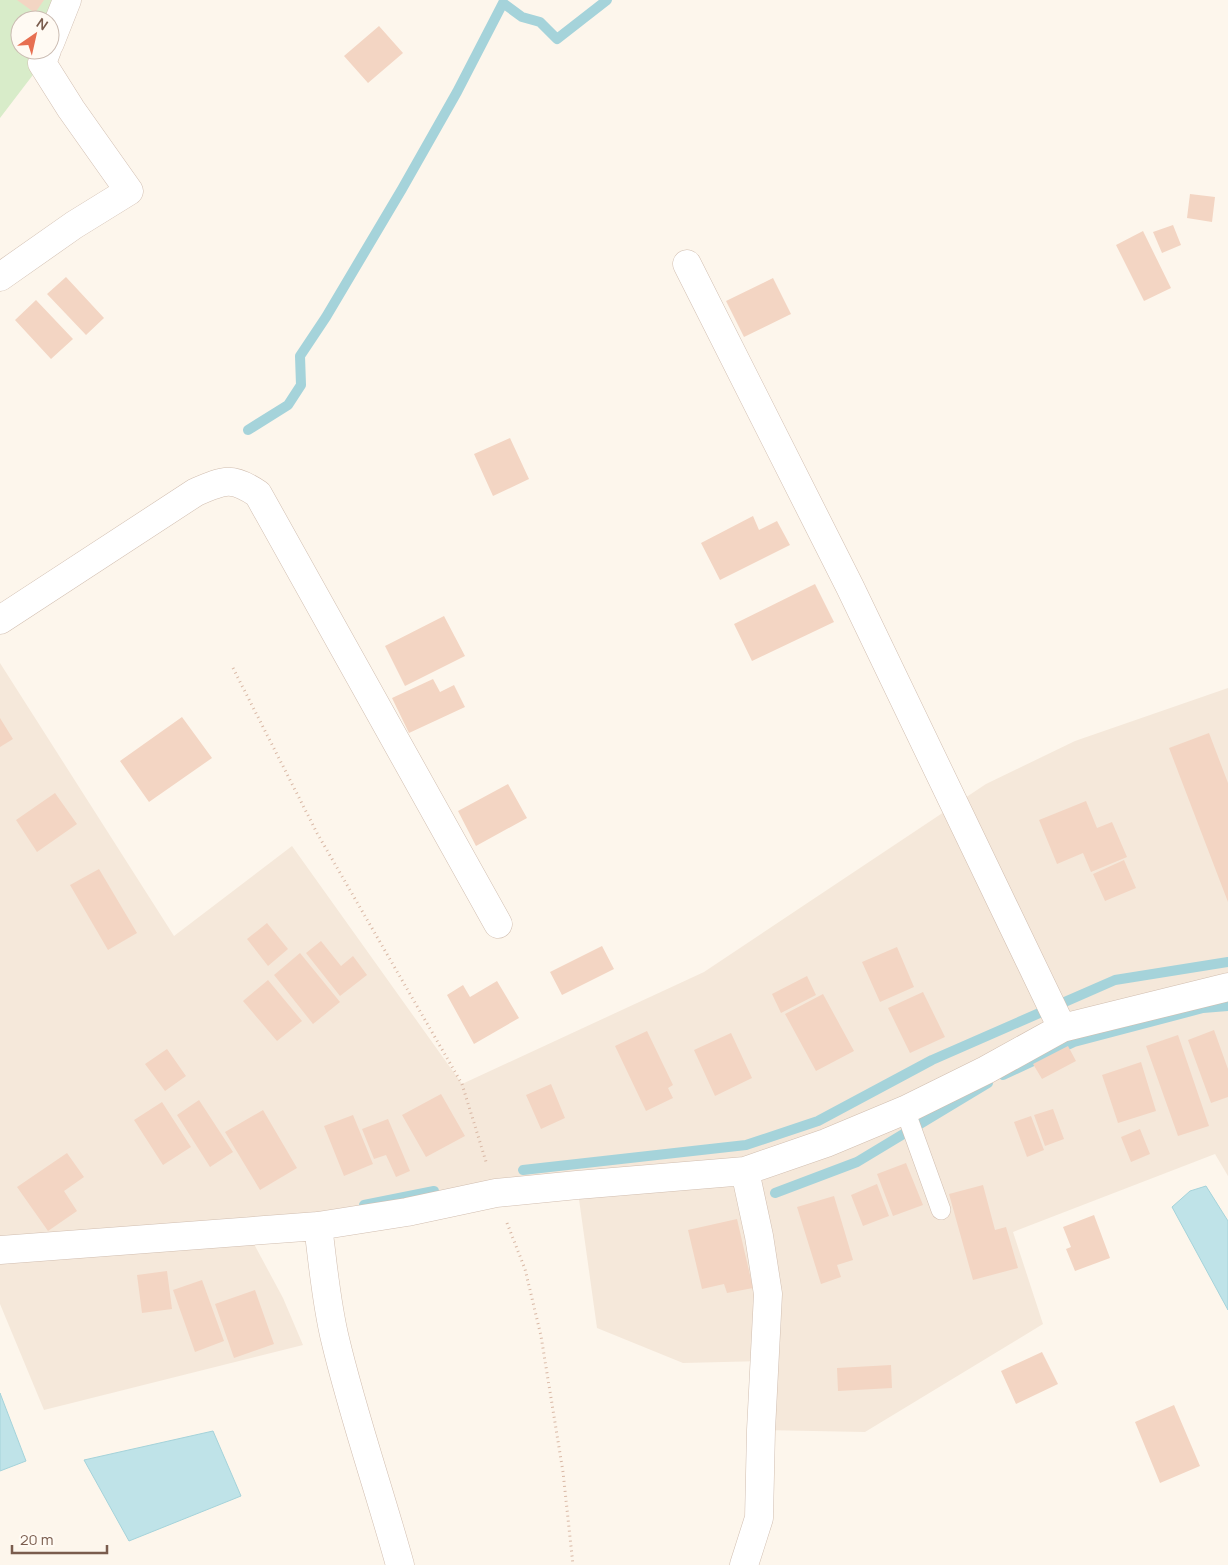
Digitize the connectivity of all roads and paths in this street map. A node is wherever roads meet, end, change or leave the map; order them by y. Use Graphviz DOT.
graph roads {
  1 [pos="67,0"];
  2 [pos="60,18"];
  3 [pos="43,60"];
  4 [pos="687,264"];
  5 [pos="0,277"];
  6 [pos="0,620"];
  7 [pos="233,668"];
  8 [pos="498,924"];
  9 [pos="1228,987"];
  10 [pos="1056,1014"];
  11 [pos="910,1125"];
  12 [pos="745,1171"];
  13 [pos="496,1193"];
  14 [pos="941,1210"];
  15 [pos="318,1226"];
  16 [pos="0,1250"];
  17 [pos="400,1565"];
  18 [pos="573,1565"];
  19 [pos="744,1565"];
  1 -- 2 [label="street"];
  3 -- 5 [label="street"];
  4 -- 10 [label="street"];
  6 -- 8 [label="street"];
  7 -- 13 [label="path"];
  9 -- 10 [label="street"];
  10 -- 11 [label="street"];
  11 -- 12 [label="street"];
  11 -- 14 [label="lane"];
  12 -- 13 [label="street"];
  12 -- 19 [label="street"];
  13 -- 15 [label="street"];
  13 -- 18 [label="path"];
  15 -- 16 [label="street"];
  15 -- 17 [label="street"];
}
